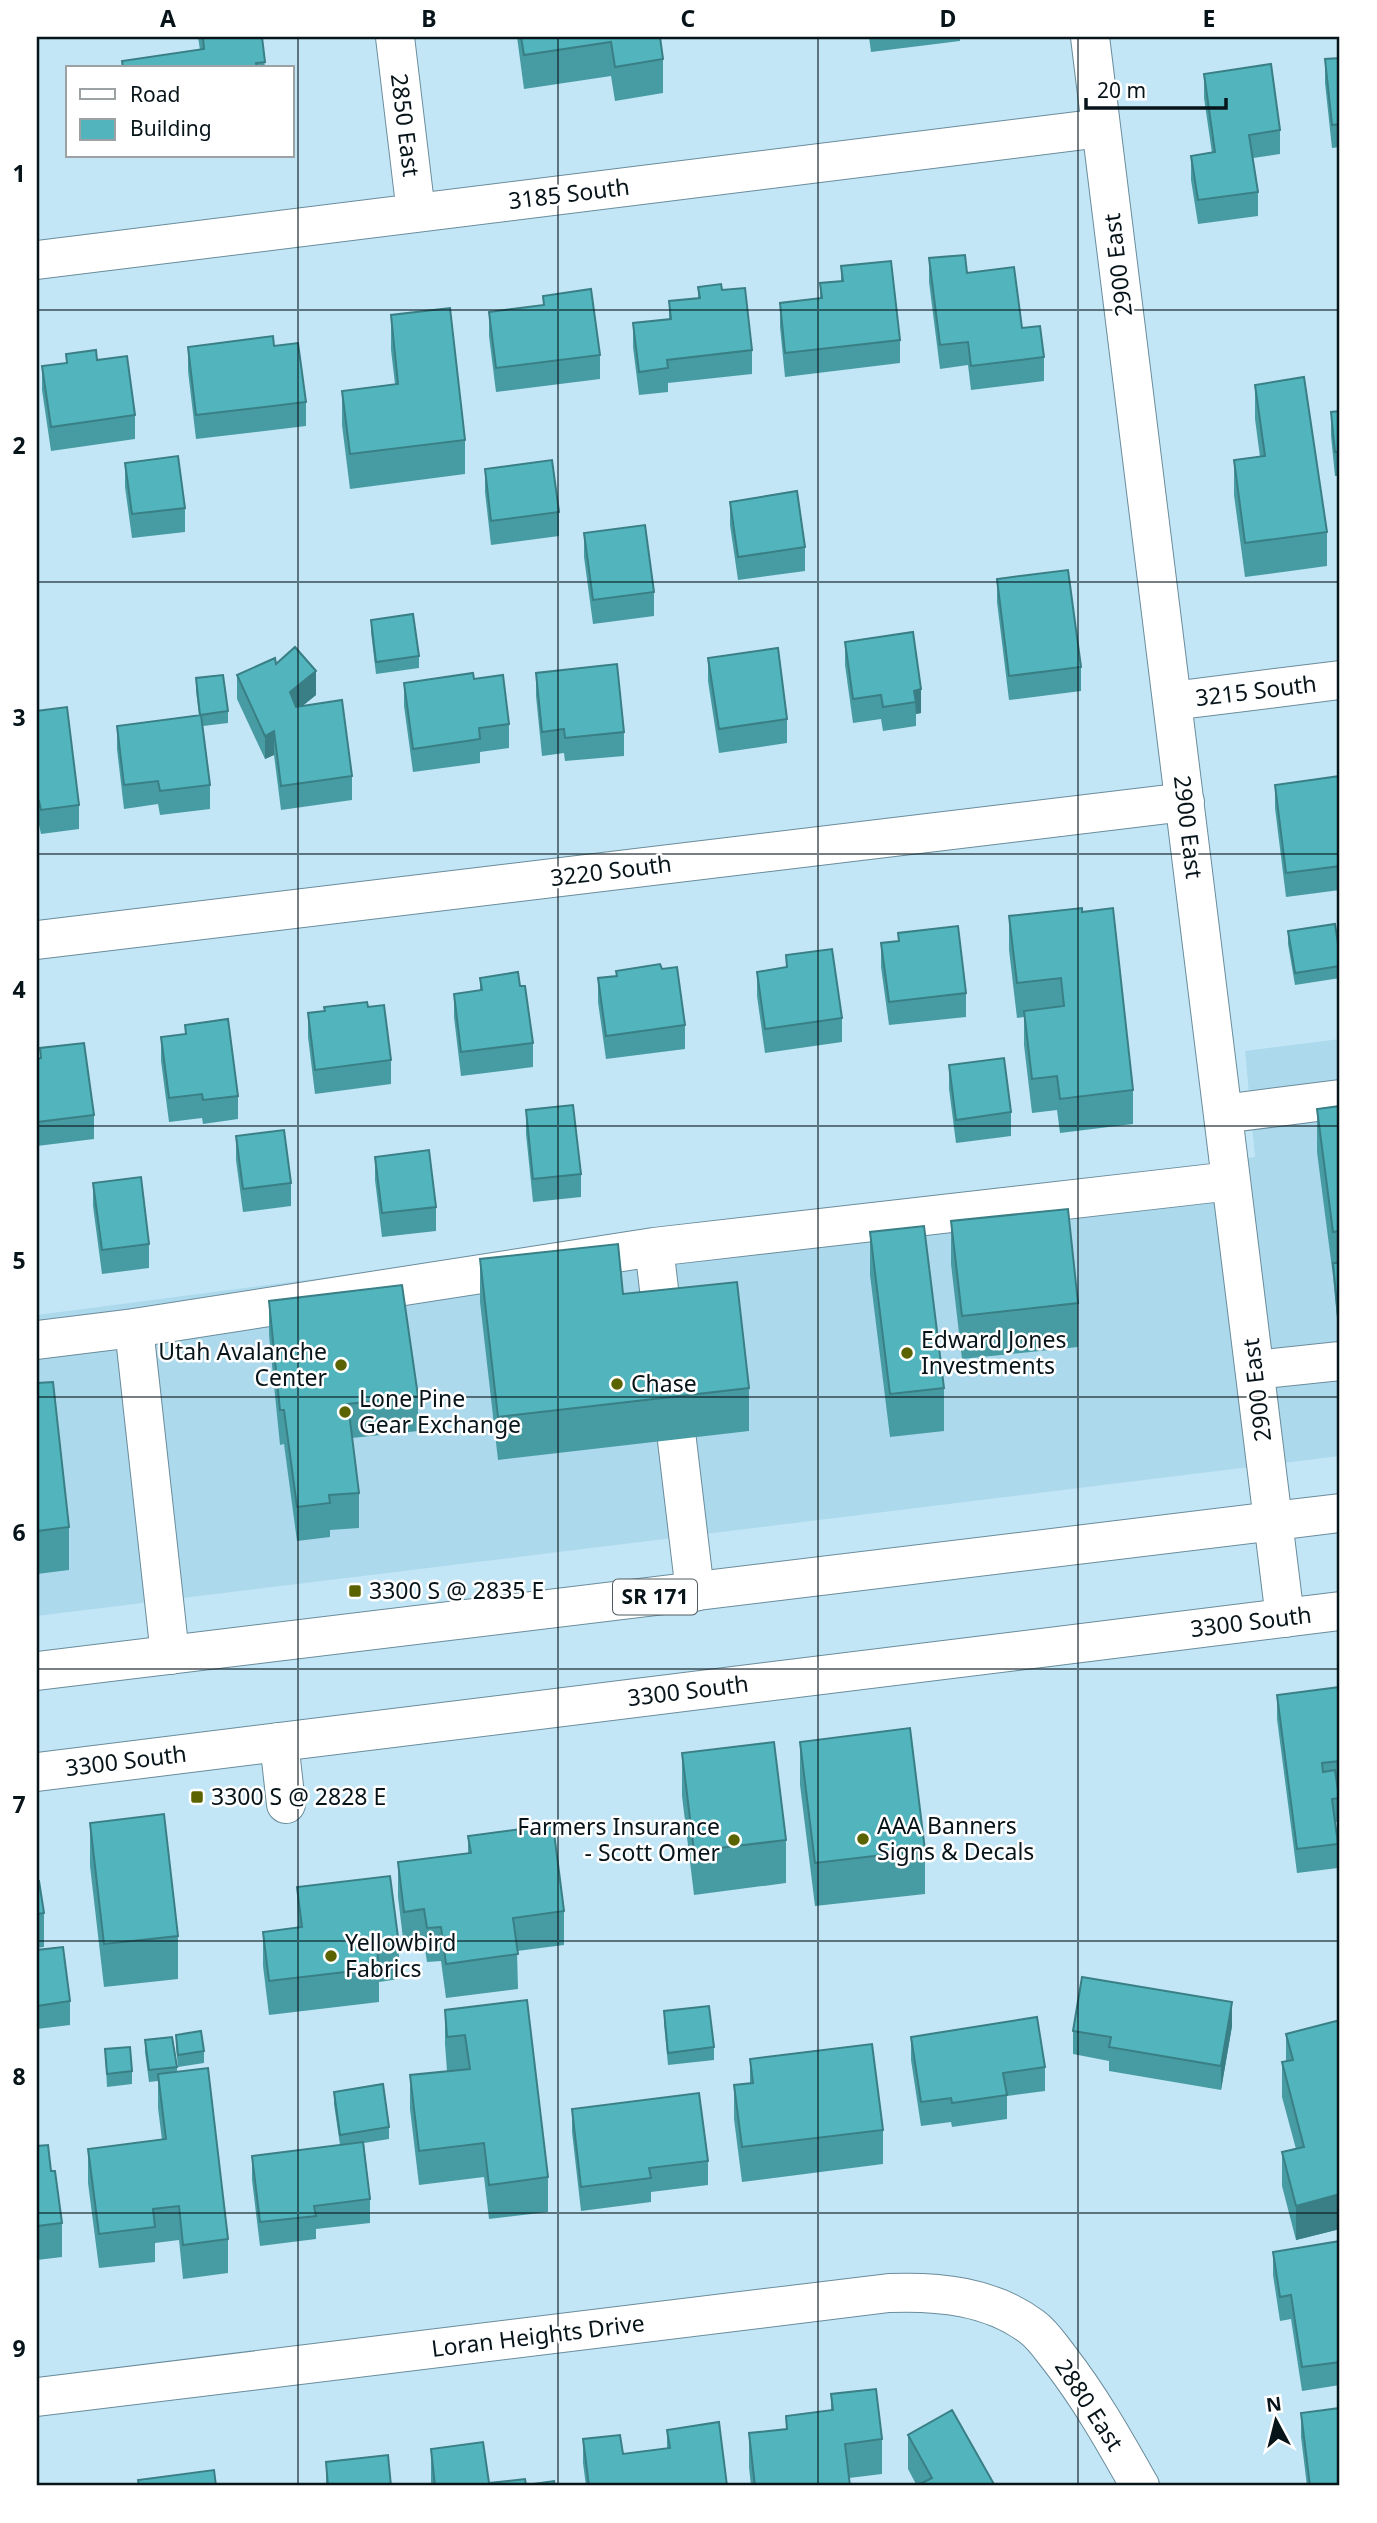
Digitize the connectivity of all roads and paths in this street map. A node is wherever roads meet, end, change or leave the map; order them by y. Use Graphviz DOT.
graph roads {
  1 [pos="395,37"];
  2 [pos="1090,37"];
  3 [pos="1101,128"];
  4 [pos="416,212"];
  5 [pos="37,260"];
  6 [pos="1340,680"];
  7 [pos="1172,701"];
  8 [pos="1185,802"];
  9 [pos="37,940"];
  10 [pos="1340,1099"];
  11 [pos="1223,1114"];
  12 [pos="1231,1181"];
  13 [pos="654,1247"];
  14 [pos="134,1328"];
  15 [pos="37,1340"];
  16 [pos="1340,1361"];
  17 [pos="1255,1370"];
  18 [pos="1340,1513"];
  19 [pos="1273,1521"];
  20 [pos="695,1592"];
  21 [pos="1340,1611"];
  22 [pos="1285,1618"];
  23 [pos="170,1655"];
  24 [pos="37,1671"];
  25 [pos="279,1742"];
  26 [pos="37,1772"];
  27 [pos="286,1804"];
  28 [pos="1033,2327"];
  29 [pos="37,2397"];
  30 [pos="1140,2486"];
  1 -- 4 [label="street, 2850 East"];
  2 -- 3 [label="street, 2900 East"];
  3 -- 4 [label="street, 3185 South"];
  3 -- 7 [label="street, 2900 East"];
  4 -- 5 [label="street, 3185 South"];
  6 -- 7 [label="street, 3215 South"];
  7 -- 8 [label="street, 2900 East"];
  8 -- 9 [label="street, 3220 South"];
  8 -- 11 [label="street, 2900 East"];
  10 -- 11 [label="street"];
  11 -- 12 [label="street, 2900 East"];
  12 -- 13 [label="street"];
  12 -- 17 [label="street, 2900 East"];
  13 -- 14 [label="street"];
  13 -- 20 [label="street"];
  14 -- 15 [label="street"];
  14 -- 23 [label="street"];
  16 -- 17 [label="street"];
  17 -- 19 [label="street, 2900 East"];
  18 -- 19 [label="street, SR 171"];
  19 -- 20 [label="street, SR 171"];
  19 -- 22 [label="street, 2900 East"];
  20 -- 23 [label="street, SR 171"];
  21 -- 22 [label="street, 3300 South"];
  22 -- 25 [label="street, 3300 South"];
  23 -- 24 [label="street, SR 171"];
  25 -- 26 [label="street, 3300 South"];
  25 -- 27 [label="street"];
  28 -- 29 [label="street, Loran Heights Drive"];
  28 -- 30 [label="street, 2880 East"];
}
